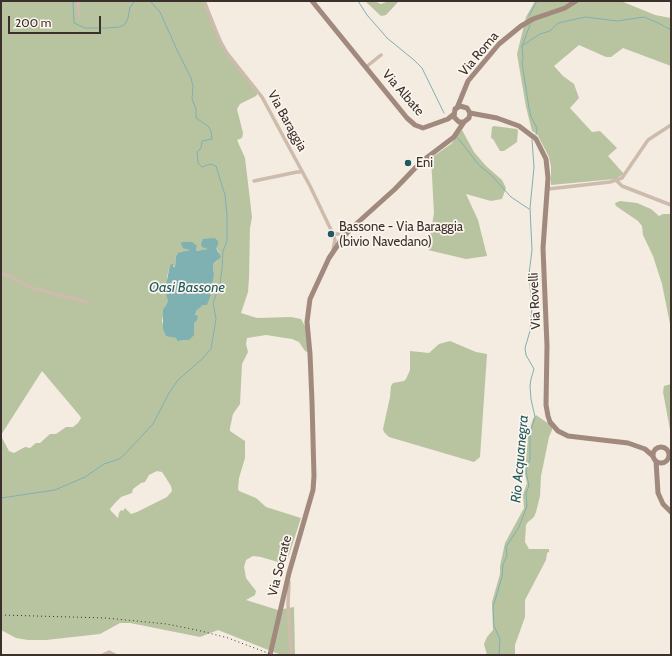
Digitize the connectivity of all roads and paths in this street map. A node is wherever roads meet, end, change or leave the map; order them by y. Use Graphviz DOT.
graph roads {
  1 [pos="78,1"];
  2 [pos="204,1"];
  3 [pos="312,1"];
  4 [pos="576,1"];
  5 [pos="79,16"];
  6 [pos="381,55"];
  7 [pos="366,67"];
  8 [pos="464,91"];
  9 [pos="457,108"];
  10 [pos="468,115"];
  11 [pos="455,118"];
  12 [pos="671,124"];
  13 [pos="458,131"];
  14 [pos="302,172"];
  15 [pos="616,180"];
  16 [pos="254,181"];
  17 [pos="548,189"];
  18 [pos="671,205"];
  19 [pos="354,225"];
  20 [pos="333,234"];
  21 [pos="340,240"];
  22 [pos="329,258"];
  23 [pos="1,273"];
  24 [pos="87,302"];
  25 [pos="671,446"];
  26 [pos="659,448"];
  27 [pos="645,449"];
  28 [pos="669,454"];
  29 [pos="655,459"];
  30 [pos="663,463"];
  31 [pos="656,473"];
  32 [pos="671,512"];
  33 [pos="289,573"];
  34 [pos="103,655"];
  35 [pos="115,655"];
  36 [pos="270,655"];
  37 [pos="291,655"];
  1 -- 5 [label="street"];
  2 -- 14 [label="street, Via Baraggia"];
  3 -- 7 [label="street, Via Albate"];
  4 -- 8 [label="street, Via Roma"];
  6 -- 7 [label="street"];
  7 -- 11 [label="street, Via Albate"];
  8 -- 9 [label="street, Via Roma"];
  8 -- 10 [label="street, Via Roma"];
  9 -- 10 [label="street"];
  9 -- 11 [label="street, Via Roma"];
  10 -- 11 [label="street"];
  10 -- 13 [label="street"];
  10 -- 17 [label="street, Via Rovelli"];
  11 -- 13 [label="street"];
  12 -- 15 [label="street"];
  13 -- 19 [label="street"];
  14 -- 16 [label="street"];
  14 -- 20 [label="street, Via Baraggia"];
  15 -- 17 [label="street"];
  15 -- 18 [label="street"];
  17 -- 27 [label="street, Via Rovelli"];
  19 -- 20 [label="street"];
  19 -- 21 [label="street"];
  20 -- 21 [label="street"];
  20 -- 22 [label="street"];
  21 -- 22 [label="street"];
  22 -- 33 [label="street, Via Socrate"];
  23 -- 24 [label="street"];
  25 -- 26 [label="street, Via Rovelli"];
  25 -- 28 [label="street"];
  26 -- 27 [label="street, Via Rovelli"];
  26 -- 28 [label="street"];
  26 -- 29 [label="street"];
  27 -- 29 [label="street, Via Rovelli"];
  28 -- 30 [label="street"];
  29 -- 30 [label="street"];
  29 -- 31 [label="street"];
  30 -- 31 [label="street"];
  31 -- 32 [label="street"];
  33 -- 36 [label="street, Via Socrate"];
  33 -- 37 [label="street"];
  34 -- 35 [label="street"];
}
